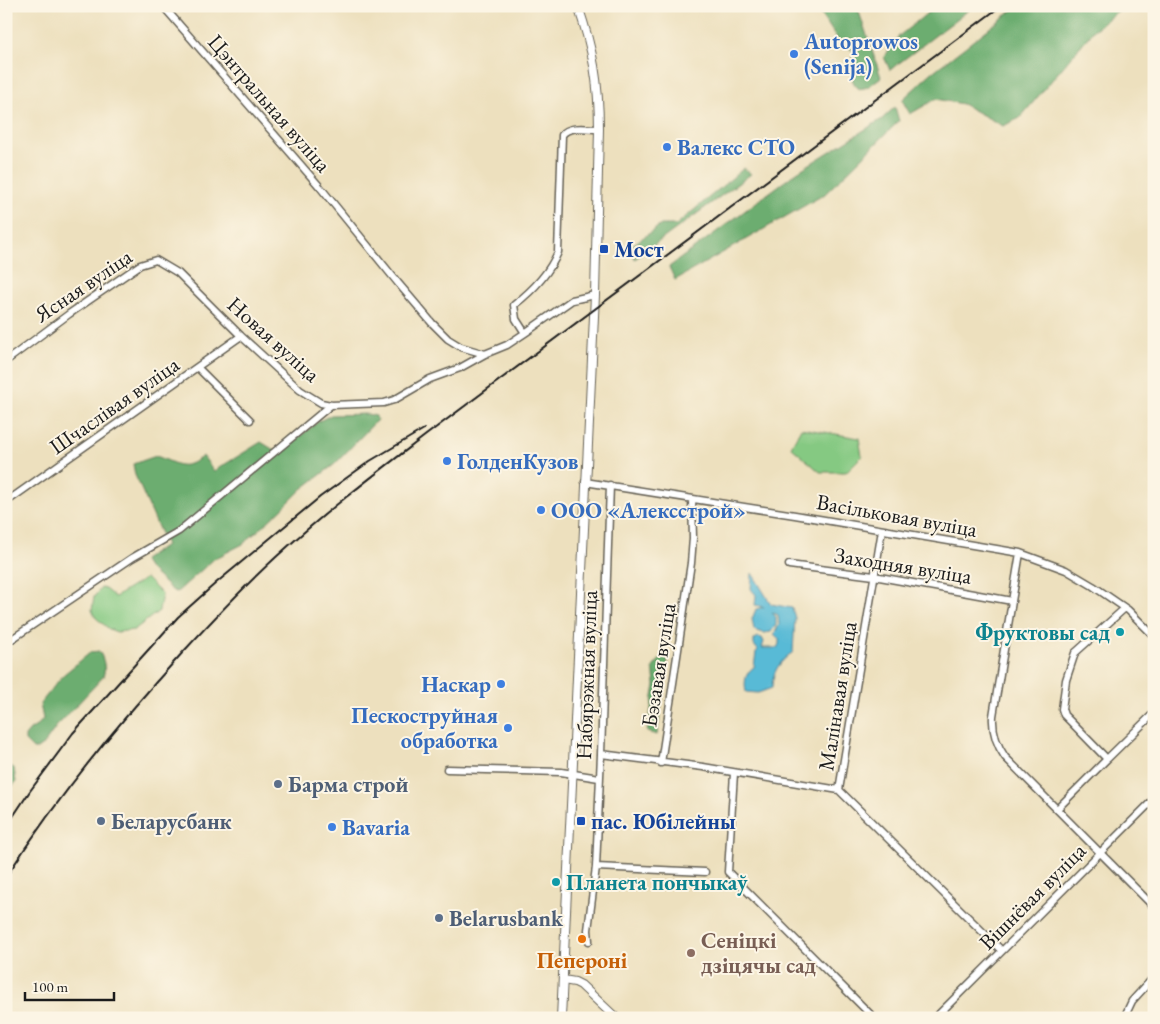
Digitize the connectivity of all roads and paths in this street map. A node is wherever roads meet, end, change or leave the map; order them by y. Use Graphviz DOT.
graph roads {
  1 [pos="163,6"];
  2 [pos="578,6"];
  3 [pos="599,129"];
  4 [pos="156,260"];
  5 [pos="595,295"];
  6 [pos="525,333"];
  7 [pos="241,336"];
  8 [pos="485,354"];
  9 [pos="6,360"];
  10 [pos="198,368"];
  11 [pos="331,405"];
  12 [pos="250,420"];
  13 [pos="586,482"];
  14 [pos="610,485"];
  15 [pos="692,499"];
  16 [pos="6,502"];
  17 [pos="882,530"];
  18 [pos="1020,553"];
  19 [pos="789,565"];
  20 [pos="874,576"];
  21 [pos="1012,601"];
  22 [pos="1125,608"];
  23 [pos="1154,636"];
  24 [pos="6,644"];
  25 [pos="1154,713"];
  26 [pos="601,754"];
  27 [pos="1107,759"];
  28 [pos="661,762"];
  29 [pos="448,769"];
  30 [pos="734,773"];
  31 [pos="574,774"];
  32 [pos="599,778"];
  33 [pos="839,790"];
  34 [pos="1154,799"];
  35 [pos="1057,809"];
  36 [pos="1100,853"];
  37 [pos="596,867"];
  38 [pos="705,872"];
  39 [pos="1154,906"];
  40 [pos="589,941"];
  41 [pos="1002,951"];
  42 [pos="1154,977"];
  43 [pos="563,980"];
  44 [pos="562,1018"];
  45 [pos="616,1018"];
  46 [pos="874,1018"];
  47 [pos="935,1018"];
  48 [pos="1124,1018"];
  1 -- 8 [label="street, Цэнтральная вуліца"];
  2 -- 3 [label="street"];
  3 -- 5 [label="street"];
  3 -- 6 [label="street"];
  4 -- 7 [label="street, Новая вуліца"];
  4 -- 9 [label="street, Ясная вуліца"];
  5 -- 6 [label="street"];
  5 -- 13 [label="street"];
  6 -- 8 [label="street"];
  7 -- 10 [label="street, Шчаслівая вуліца"];
  7 -- 11 [label="street, Новая вуліца"];
  8 -- 11 [label="street, Новая вуліца"];
  10 -- 12 [label="street"];
  10 -- 16 [label="street, Шчаслівая вуліца"];
  11 -- 24 [label="street"];
  13 -- 14 [label="street, Васільковая вуліца"];
  13 -- 31 [label="street"];
  14 -- 15 [label="street, Васільковая вуліца"];
  14 -- 26 [label="street, Набярэжная вуліца"];
  15 -- 17 [label="street, Васільковая вуліца"];
  15 -- 28 [label="street, Бэзавая вуліца"];
  17 -- 18 [label="street, Васільковая вуліца"];
  17 -- 20 [label="street, Малінавая вуліца"];
  18 -- 21 [label="street"];
  18 -- 22 [label="street, Васільковая вуліца"];
  19 -- 20 [label="street, Заходняя вуліца"];
  20 -- 21 [label="street, Заходняя вуліца"];
  20 -- 33 [label="street, Малінавая вуліца"];
  21 -- 35 [label="street"];
  22 -- 23 [label="street, Васільковая вуліца"];
  22 -- 27 [label="street"];
  25 -- 27 [label="street"];
  26 -- 28 [label="street"];
  26 -- 32 [label="street, Набярэжная вуліца"];
  27 -- 35 [label="street"];
  28 -- 30 [label="street, Бэзавая вуліца"];
  29 -- 31 [label="street"];
  30 -- 33 [label="street, Бэзавая вуліца"];
  30 -- 46 [label="street"];
  31 -- 32 [label="street"];
  31 -- 43 [label="street"];
  32 -- 37 [label="street, Набярэжная вуліца"];
  33 -- 41 [label="street, Малінавая вуліца"];
  34 -- 36 [label="street, Вішнёвая вуліца"];
  35 -- 36 [label="street"];
  36 -- 39 [label="street"];
  36 -- 41 [label="street, Вішнёвая вуліца"];
  37 -- 38 [label="street"];
  37 -- 40 [label="street, Набярэжная вуліца"];
  41 -- 47 [label="street, Вішнёвая вуліца"];
  42 -- 48 [label="street"];
  43 -- 44 [label="street"];
  43 -- 45 [label="street"];
}
